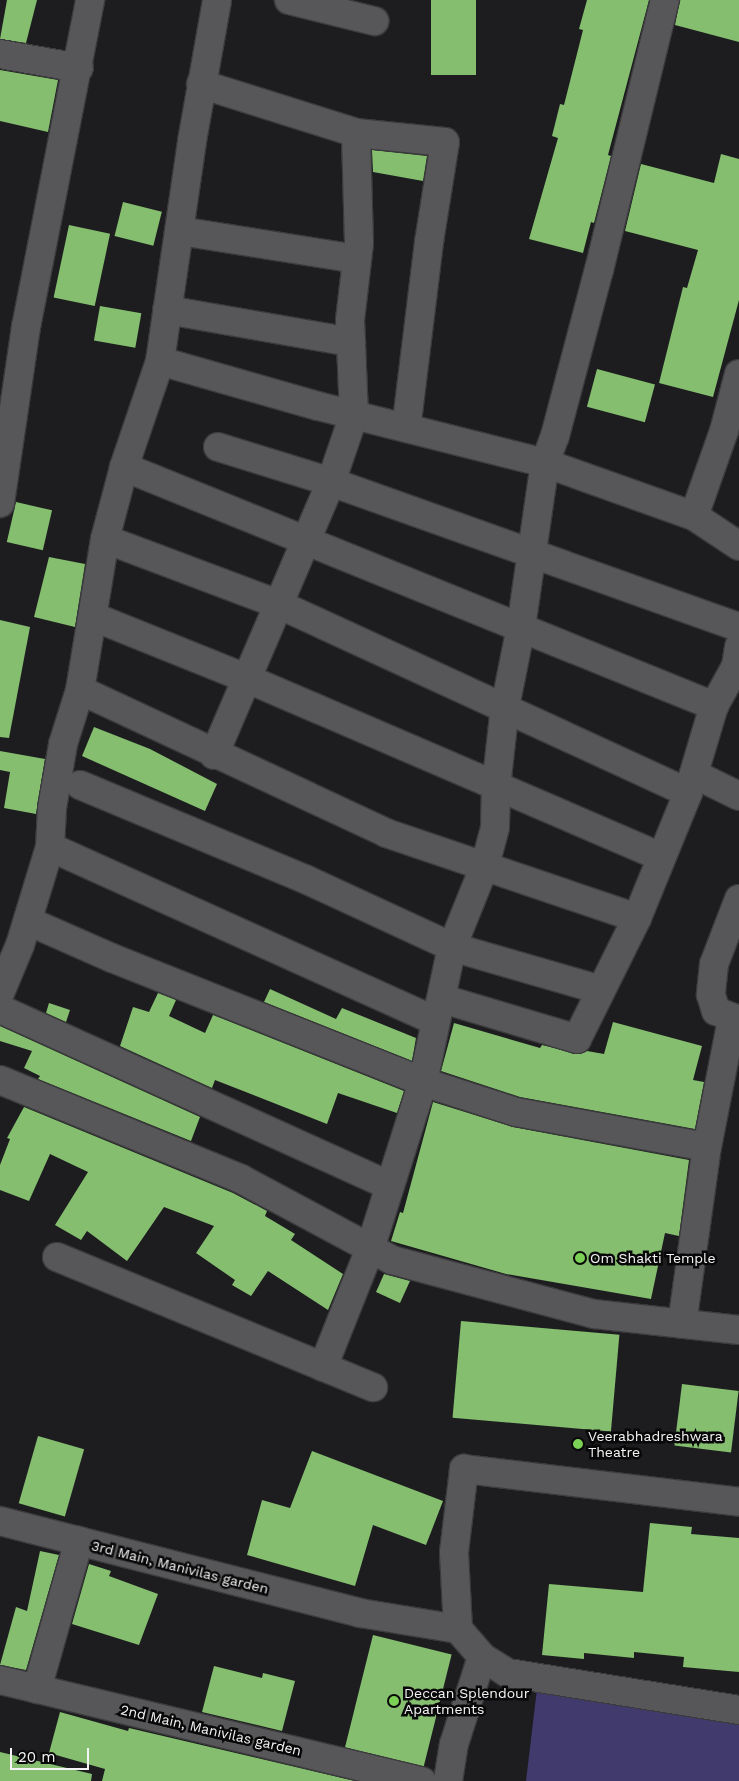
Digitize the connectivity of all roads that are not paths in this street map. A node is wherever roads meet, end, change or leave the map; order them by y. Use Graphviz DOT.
graph roads {
  1 [pos="90,0"];
  2 [pos="217,0"];
  3 [pos="289,0"];
  4 [pos="665,0"];
  5 [pos="374,21"];
  6 [pos="0,54"];
  7 [pos="79,68"];
  8 [pos="201,84"];
  9 [pos="356,134"];
  10 [pos="180,231"];
  11 [pos="357,259"];
  12 [pos="167,310"];
  13 [pos="351,342"];
  14 [pos="160,361"];
  15 [pos="739,374"];
  16 [pos="354,415"];
  17 [pos="406,428"];
  18 [pos="218,448"];
  19 [pos="545,463"];
  20 [pos="124,467"];
  21 [pos="332,482"];
  22 [pos="0,504"];
  23 [pos="694,516"];
  24 [pos="105,539"];
  25 [pos="304,541"];
  26 [pos="739,546"];
  27 [pos="531,551"];
  28 [pos="278,604"];
  29 [pos="94,617"];
  30 [pos="521,627"];
  31 [pos="739,627"];
  32 [pos="739,646"];
  33 [pos="248,679"];
  34 [pos="80,690"];
  35 [pos="714,706"];
  36 [pos="505,707"];
  37 [pos="214,754"];
  38 [pos="691,784"];
  39 [pos="80,785"];
  40 [pos="496,787"];
  41 [pos="739,796"];
  42 [pos="50,848"];
  43 [pos="661,857"];
  44 [pos="485,865"];
  45 [pos="739,900"];
  46 [pos="637,918"];
  47 [pos="16,935"];
  48 [pos="452,947"];
  49 [pos="601,990"];
  50 [pos="0,993"];
  51 [pos="0,1009"];
  52 [pos="439,1010"];
  53 [pos="736,1019"];
  54 [pos="0,1080"];
  55 [pos="423,1082"];
  56 [pos="707,1147"];
  57 [pos="390,1186"];
  58 [pos="370,1249"];
  59 [pos="57,1258"];
  60 [pos="682,1324"];
  61 [pos="739,1330"];
  62 [pos="323,1367"];
  63 [pos="373,1387"];
  64 [pos="739,1502"];
  65 [pos="0,1521"];
  66 [pos="79,1541"];
  67 [pos="458,1629"];
  68 [pos="482,1657"];
  69 [pos="0,1680"];
  70 [pos="37,1689"];
  71 [pos="739,1710"];
  72 [pos="422,1781"];
  73 [pos="448,1781"];
  1 -- 7 [label="street"];
  2 -- 8 [label="street"];
  3 -- 5 [label="street"];
  4 -- 19 [label="street"];
  6 -- 7 [label="street"];
  7 -- 22 [label="street"];
  8 -- 9 [label="street"];
  8 -- 10 [label="street"];
  9 -- 11 [label="street"];
  9 -- 17 [label="street"];
  10 -- 11 [label="street"];
  10 -- 12 [label="street"];
  11 -- 13 [label="street"];
  12 -- 13 [label="street"];
  12 -- 14 [label="street"];
  13 -- 16 [label="street"];
  14 -- 16 [label="street"];
  14 -- 20 [label="street"];
  15 -- 23 [label="street"];
  16 -- 17 [label="street"];
  16 -- 21 [label="street"];
  17 -- 19 [label="street"];
  18 -- 21 [label="street"];
  19 -- 23 [label="street"];
  19 -- 27 [label="street"];
  20 -- 24 [label="street"];
  20 -- 25 [label="street"];
  21 -- 25 [label="street"];
  21 -- 27 [label="street"];
  23 -- 26 [label="street"];
  24 -- 28 [label="street"];
  24 -- 29 [label="street"];
  25 -- 28 [label="street"];
  25 -- 30 [label="street"];
  27 -- 30 [label="street"];
  27 -- 31 [label="street"];
  28 -- 33 [label="street"];
  28 -- 36 [label="street"];
  29 -- 33 [label="street"];
  29 -- 34 [label="street"];
  30 -- 35 [label="street"];
  30 -- 36 [label="street"];
  32 -- 35 [label="street"];
  33 -- 37 [label="street"];
  33 -- 40 [label="street"];
  34 -- 37 [label="street"];
  34 -- 42 [label="street"];
  35 -- 38 [label="street"];
  36 -- 38 [label="street"];
  36 -- 40 [label="street"];
  37 -- 44 [label="street"];
  38 -- 41 [label="street"];
  38 -- 43 [label="street"];
  39 -- 48 [label="street"];
  40 -- 43 [label="street"];
  40 -- 44 [label="street"];
  42 -- 47 [label="street"];
  42 -- 52 [label="street"];
  43 -- 46 [label="street"];
  44 -- 46 [label="street"];
  44 -- 48 [label="street"];
  45 -- 53 [label="street"];
  46 -- 49 [label="street"];
  47 -- 50 [label="street"];
  47 -- 55 [label="street"];
  48 -- 49 [label="street"];
  48 -- 52 [label="street"];
  49 -- 52 [label="street"];
  51 -- 57 [label="street"];
  52 -- 55 [label="street"];
  53 -- 56 [label="street"];
  54 -- 58 [label="street"];
  55 -- 56 [label="street"];
  55 -- 57 [label="street"];
  56 -- 60 [label="street"];
  57 -- 58 [label="street"];
  58 -- 60 [label="street"];
  58 -- 62 [label="street"];
  59 -- 62 [label="street"];
  60 -- 61 [label="street"];
  62 -- 63 [label="street"];
  64 -- 67 [label="street"];
  65 -- 66 [label="street, 3rd Main, Manivilas garden"];
  66 -- 67 [label="street, 3rd Main, Manivilas garden"];
  66 -- 70 [label="street"];
  67 -- 68 [label="street"];
  68 -- 71 [label="street"];
  68 -- 73 [label="street"];
  69 -- 70 [label="street, 2nd Main, Manivilas garden"];
  70 -- 72 [label="street, 2nd Main, Manivilas garden"];
}
